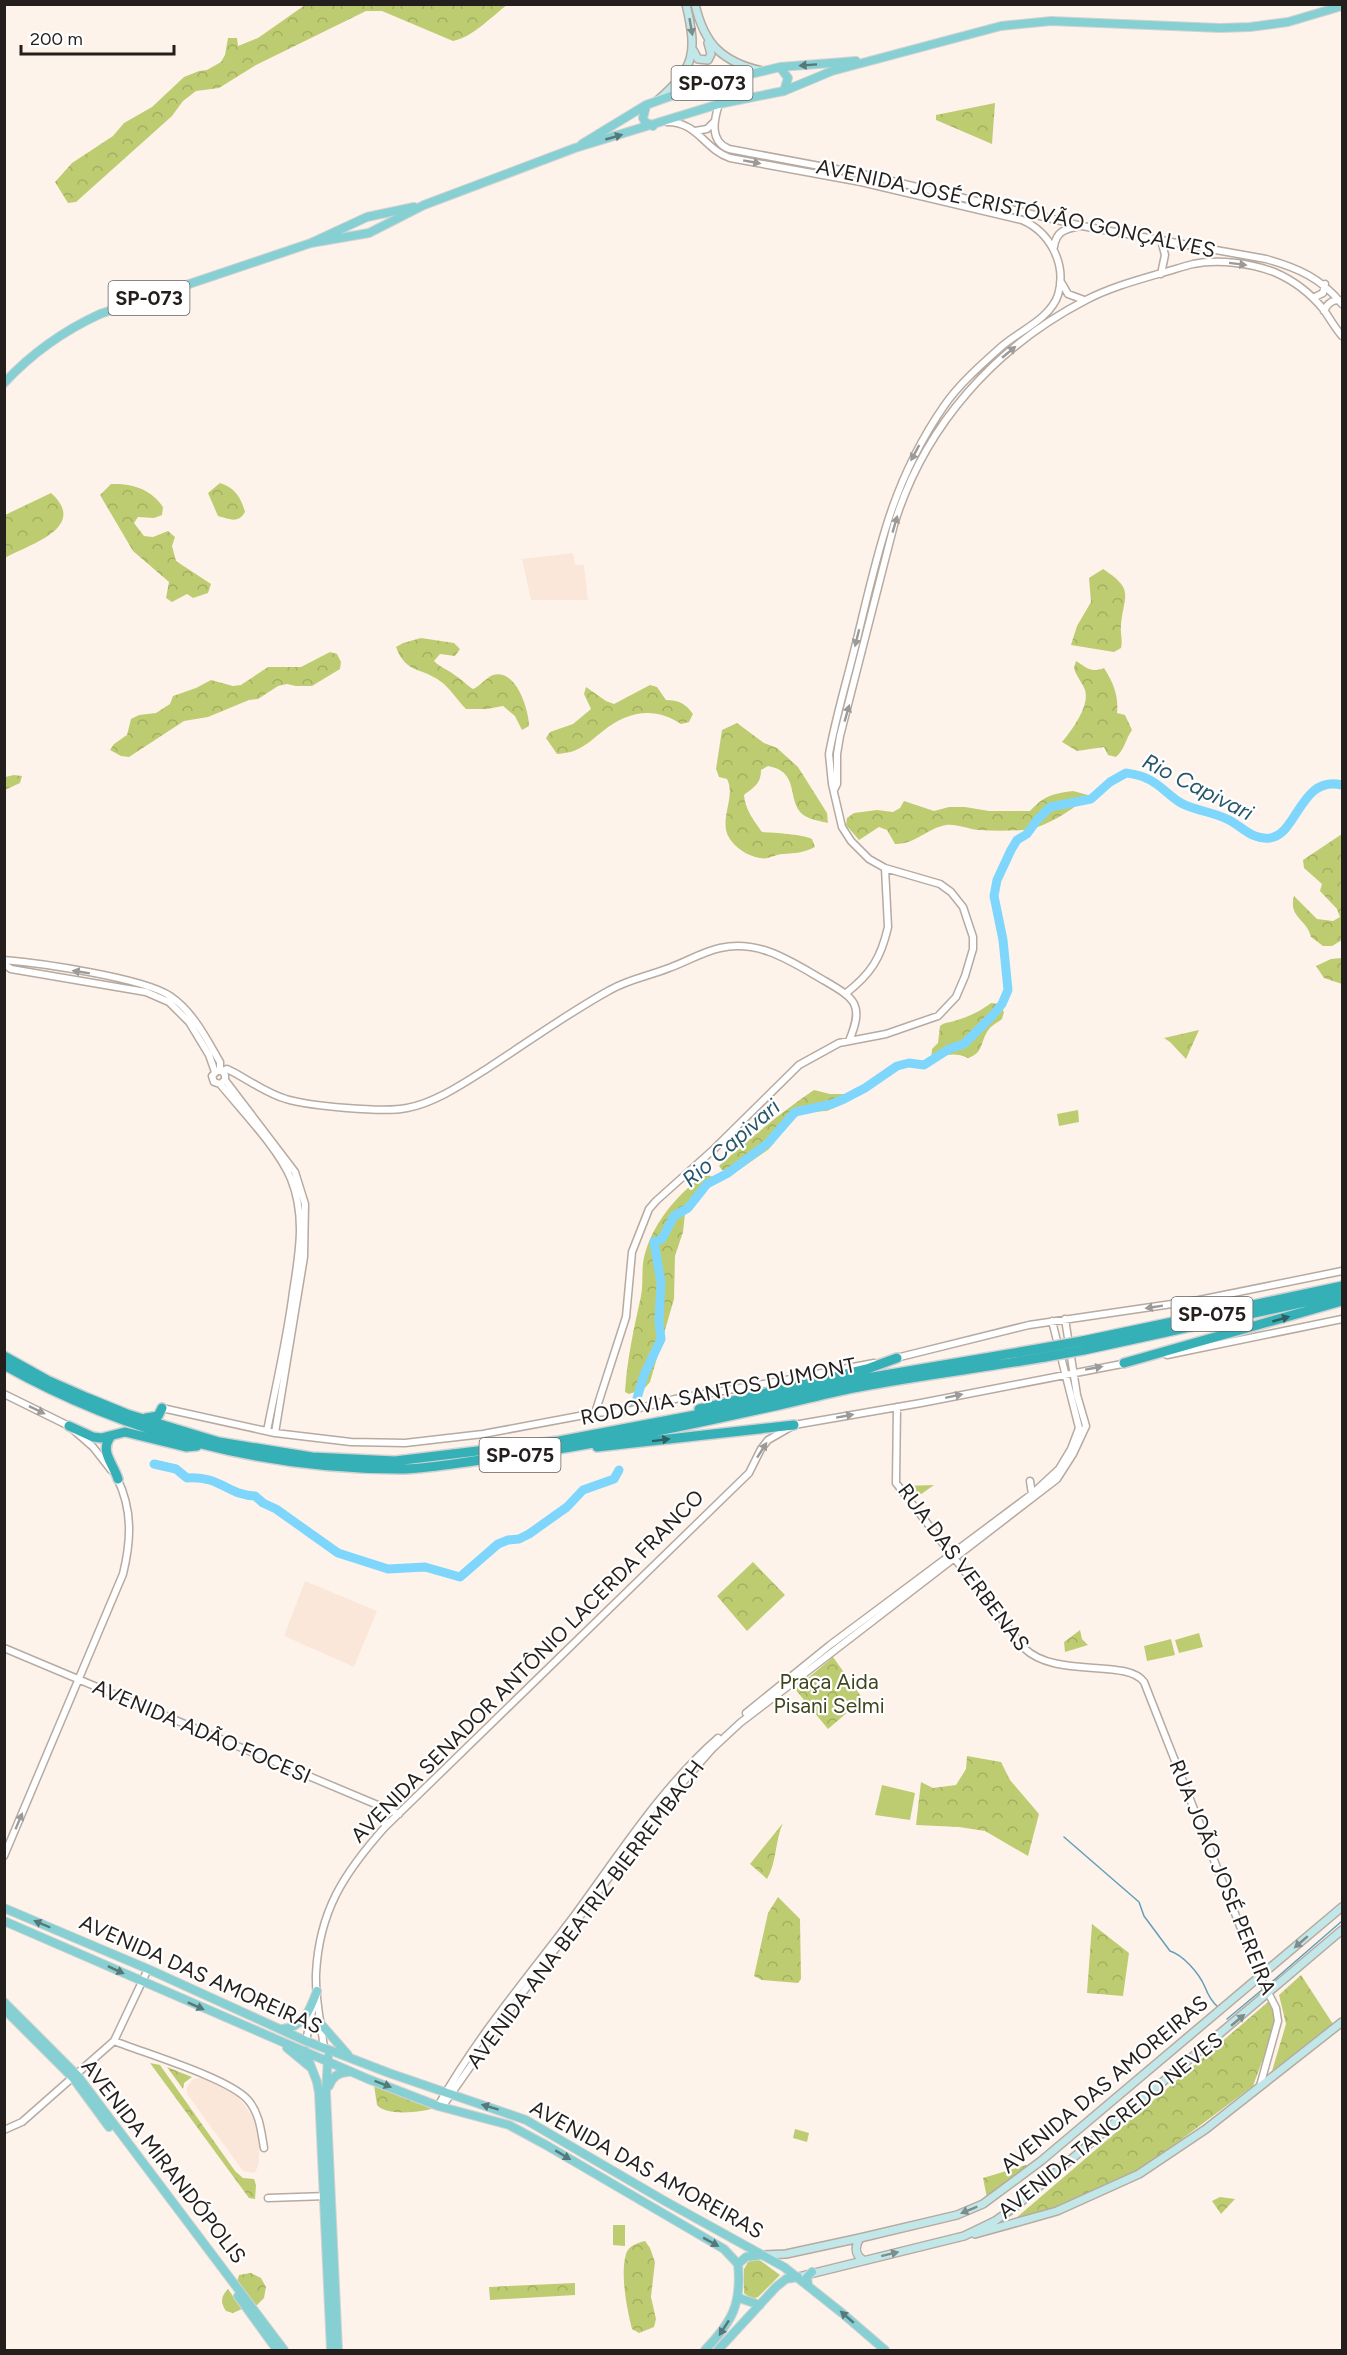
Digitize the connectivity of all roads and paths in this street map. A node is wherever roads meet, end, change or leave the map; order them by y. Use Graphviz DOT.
graph roads {
  1 [pos="686,4"];
  2 [pos="695,4"];
  3 [pos="1342,6"];
  4 [pos="705,36"];
  5 [pos="693,50"];
  6 [pos="878,59"];
  7 [pos="780,67"];
  8 [pos="762,71"];
  9 [pos="784,91"];
  10 [pos="658,100"];
  11 [pos="719,104"];
  12 [pos="646,105"];
  13 [pos="716,120"];
  14 [pos="664,122"];
  15 [pos="654,126"];
  16 [pos="695,131"];
  17 [pos="575,148"];
  18 [pos="424,205"];
  19 [pos="380,213"];
  20 [pos="350,224"];
  21 [pos="385,226"];
  22 [pos="1082,226"];
  23 [pos="355,237"];
  24 [pos="1161,240"];
  25 [pos="311,243"];
  26 [pos="1053,248"];
  27 [pos="1161,274"];
  28 [pos="1059,279"];
  29 [pos="1325,284"];
  30 [pos="1313,298"];
  31 [pos="1086,300"];
  32 [pos="1341,302"];
  33 [pos="1324,311"];
  34 [pos="1342,336"];
  35 [pos="4,383"];
  36 [pos="834,789"];
  37 [pos="885,868"];
  38 [pos="4,962"];
  39 [pos="845,994"];
  40 [pos="849,1041"];
  41 [pos="221,1076"];
  42 [pos="1342,1271"];
  43 [pos="1342,1286"];
  44 [pos="1342,1294"];
  45 [pos="1342,1301"];
  46 [pos="1065,1319"];
  47 [pos="1342,1319"];
  48 [pos="1052,1321"];
  49 [pos="1083,1345"];
  50 [pos="1044,1352"];
  51 [pos="4,1356"];
  52 [pos="897,1358"];
  53 [pos="1124,1363"];
  54 [pos="4,1365"];
  55 [pos="1074,1372"];
  56 [pos="1064,1374"];
  57 [pos="4,1394"];
  58 [pos="897,1407"];
  59 [pos="164,1408"];
  60 [pos="595,1413"];
  61 [pos="143,1418"];
  62 [pos="794,1425"];
  63 [pos="69,1426"];
  64 [pos="166,1426"];
  65 [pos="642,1426"];
  66 [pos="271,1432"];
  67 [pos="111,1436"];
  68 [pos="200,1445"];
  69 [pos="561,1449"];
  70 [pos="118,1479"];
  71 [pos="1030,1481"];
  72 [pos="1032,1494"];
  73 [pos="953,1556"];
  74 [pos="4,1648"];
  75 [pos="1136,1674"];
  76 [pos="79,1680"];
  77 [pos="378,1804"];
  78 [pos="399,1814"];
  79 [pos="385,1827"];
  80 [pos="4,1856"];
  81 [pos="1342,1907"];
  82 [pos="4,1908"];
  83 [pos="4,1921"];
  84 [pos="1342,1930"];
  85 [pos="148,1969"];
  86 [pos="1261,1979"];
  87 [pos="143,1982"];
  88 [pos="316,1991"];
  89 [pos="1268,1991"];
  90 [pos="4,2002"];
  91 [pos="4,2009"];
  92 [pos="1342,2022"];
  93 [pos="320,2023"];
  94 [pos="281,2029"];
  95 [pos="278,2040"];
  96 [pos="114,2041"];
  97 [pos="306,2041"];
  98 [pos="324,2048"];
  99 [pos="305,2052"];
  100 [pos="351,2058"];
  101 [pos="328,2062"];
  102 [pos="311,2068"];
  103 [pos="352,2072"];
  104 [pos="75,2077"];
  105 [pos="1260,2086"];
  106 [pos="447,2093"];
  107 [pos="326,2094"];
  108 [pos="440,2106"];
  109 [pos="4,2130"];
  110 [pos="264,2148"];
  111 [pos="328,2196"];
  112 [pos="268,2198"];
  113 [pos="995,2221"];
  114 [pos="1019,2223"];
  115 [pos="964,2236"];
  116 [pos="860,2238"];
  117 [pos="762,2255"];
  118 [pos="863,2260"];
  119 [pos="738,2264"];
  120 [pos="812,2272"];
  121 [pos="798,2277"];
  122 [pos="808,2284"];
  123 [pos="739,2298"];
  124 [pos="760,2305"];
  125 [pos="277,2350"];
  126 [pos="284,2350"];
  127 [pos="331,2350"];
  128 [pos="338,2350"];
  129 [pos="705,2350"];
  130 [pos="718,2350"];
  131 [pos="885,2350"];
  1 -- 5 [label="main road, one-way"];
  2 -- 4 [label="main road"];
  3 -- 6 [label="main road, SP-073"];
  4 -- 5 [label="main road"];
  4 -- 8 [label="main road"];
  5 -- 10 [label="main road"];
  6 -- 7 [label="main road, SP-073, one-way"];
  6 -- 9 [label="main road, SP-073"];
  7 -- 8 [label="main road, SP-073"];
  7 -- 9 [label="main road"];
  8 -- 10 [label="main road, SP-073"];
  9 -- 11 [label="main road, SP-073"];
  10 -- 12 [label="main road, SP-073"];
  11 -- 13 [label="street, AVENIDA JOSÉ CRISTÓVÃO GONÇALVES"];
  11 -- 14 [label="main road, SP-073"];
  12 -- 15 [label="main road"];
  12 -- 17 [label="main road, SP-073"];
  13 -- 16 [label="street"];
  13 -- 22 [label="street, AVENIDA JOSÉ CRISTÓVÃO GONÇALVES"];
  14 -- 15 [label="main road, SP-073"];
  14 -- 16 [label="street, AVENIDA JOSÉ CRISTÓVÃO GONÇALVES"];
  17 -- 15 [label="main road, SP-073, one-way"];
  16 -- 26 [label="street, AVENIDA JOSÉ CRISTÓVÃO GONÇALVES, one-way"];
  17 -- 18 [label="main road, SP-073"];
  18 -- 19 [label="main road, SP-073"];
  18 -- 21 [label="main road, SP-073"];
  19 -- 20 [label="main road, SP-073"];
  19 -- 21 [label="main road"];
  20 -- 23 [label="main road"];
  20 -- 25 [label="main road, SP-073"];
  21 -- 23 [label="main road, SP-073"];
  22 -- 24 [label="street, AVENIDA JOSÉ CRISTÓVÃO GONÇALVES"];
  22 -- 26 [label="street"];
  23 -- 25 [label="main road, SP-073"];
  24 -- 27 [label="street"];
  24 -- 29 [label="street, AVENIDA JOSÉ CRISTÓVÃO GONÇALVES"];
  25 -- 35 [label="main road, SP-073"];
  26 -- 28 [label="street"];
  27 -- 30 [label="street, one-way"];
  27 -- 31 [label="street"];
  28 -- 31 [label="street"];
  28 -- 36 [label="street, one-way"];
  29 -- 30 [label="street"];
  29 -- 32 [label="street, AVENIDA JOSÉ CRISTÓVÃO GONÇALVES"];
  30 -- 33 [label="street"];
  36 -- 31 [label="street, one-way"];
  32 -- 33 [label="street"];
  33 -- 34 [label="street"];
  36 -- 37 [label="street"];
  37 -- 39 [label="street"];
  37 -- 40 [label="street"];
  38 -- 41 [label="street"];
  41 -- 38 [label="street, one-way"];
  39 -- 40 [label="street"];
  39 -- 41 [label="street"];
  40 -- 60 [label="street"];
  41 -- 66 [label="street"];
  41 -- 66 [label="street"];
  42 -- 46 [label="street, one-way"];
  43 -- 49 [label="highway, RODOVIA SANTOS DUMONT / SP-075"];
  44 -- 49 [label="highway, RODOVIA SANTOS DUMONT / SP-075"];
  53 -- 45 [label="highway, one-way"];
  46 -- 48 [label="street"];
  46 -- 55 [label="street, AVENIDA ANA BEATRIZ BIERREMBACH"];
  47 -- 53 [label="street"];
  48 -- 52 [label="street"];
  48 -- 56 [label="street, AVENIDA ANA BEATRIZ BIERREMBACH"];
  49 -- 50 [label="highway, RODOVIA SANTOS DUMONT / SP-075, bridge"];
  50 -- 65 [label="highway, RODOVIA SANTOS DUMONT / SP-075"];
  50 -- 69 [label="highway, RODOVIA SANTOS DUMONT / SP-075"];
  51 -- 61 [label="highway, RODOVIA SANTOS DUMONT / SP-075"];
  52 -- 60 [label="street"];
  52 -- 65 [label="highway"];
  55 -- 53 [label="street, one-way"];
  54 -- 68 [label="highway, RODOVIA SANTOS DUMONT / SP-075"];
  55 -- 56 [label="street"];
  55 -- 73 [label="street, AVENIDA ANA BEATRIZ BIERREMBACH"];
  58 -- 56 [label="street, one-way"];
  56 -- 72 [label="street, AVENIDA ANA BEATRIZ BIERREMBACH"];
  57 -- 63 [label="street, one-way"];
  62 -- 58 [label="street, one-way"];
  58 -- 73 [label="street, RUA DAS VERBENAS"];
  59 -- 61 [label="highway"];
  59 -- 64 [label="highway"];
  59 -- 66 [label="street"];
  60 -- 66 [label="street"];
  61 -- 64 [label="highway, RODOVIA SANTOS DUMONT / SP-075"];
  69 -- 62 [label="highway, one-way"];
  78 -- 62 [label="street, AVENIDA SENADOR ANTÔNIO LACERDA FRANCO, one-way"];
  63 -- 67 [label="highway"];
  63 -- 70 [label="street"];
  64 -- 65 [label="highway, RODOVIA SANTOS DUMONT / SP-075"];
  67 -- 68 [label="highway"];
  67 -- 70 [label="highway"];
  68 -- 69 [label="highway, RODOVIA SANTOS DUMONT / SP-075"];
  70 -- 76 [label="street"];
  71 -- 72 [label="street"];
  72 -- 73 [label="street, AVENIDA ANA BEATRIZ BIERREMBACH"];
  73 -- 75 [label="street, RUA DAS VERBENAS"];
  73 -- 106 [label="street, AVENIDA ANA BEATRIZ BIERREMBACH"];
  74 -- 76 [label="street, AVENIDA ADÃO FOCESI"];
  75 -- 86 [label="street, RUA JOÃO JOSÉ PEREIRA"];
  76 -- 77 [label="street, AVENIDA ADÃO FOCESI"];
  80 -- 76 [label="street, one-way"];
  77 -- 78 [label="street, AVENIDA ADÃO FOCESI"];
  77 -- 79 [label="street"];
  78 -- 79 [label="street, AVENIDA SENADOR ANTÔNIO LACERDA FRANCO"];
  79 -- 88 [label="street, AVENIDA SENADOR ANTÔNIO LACERDA FRANCO"];
  81 -- 86 [label="main road, AVENIDA DAS AMOREIRAS, one-way"];
  85 -- 82 [label="main road, AVENIDA DAS AMOREIRAS, one-way"];
  83 -- 87 [label="main road, AVENIDA DAS AMOREIRAS, one-way"];
  84 -- 89 [label="main road, AVENIDA TANCREDO NEVES"];
  85 -- 87 [label="street"];
  85 -- 94 [label="main road, AVENIDA DAS AMOREIRAS"];
  86 -- 89 [label="street, RUA JOÃO JOSÉ PEREIRA"];
  86 -- 116 [label="main road, AVENIDA DAS AMOREIRAS, one-way"];
  87 -- 95 [label="main road, AVENIDA DAS AMOREIRAS, one-way"];
  87 -- 96 [label="street"];
  88 -- 93 [label="street, AVENIDA SENADOR ANTÔNIO LACERDA FRANCO"];
  88 -- 94 [label="main road"];
  88 -- 97 [label="street, AVENIDA SENADOR ANTÔNIO LACERDA FRANCO"];
  89 -- 105 [label="street, RUA JOÃO JOSÉ PEREIRA"];
  113 -- 89 [label="main road, AVENIDA TANCREDO NEVES, one-way"];
  90 -- 104 [label="main road, AVENIDA MIRANDÓPOLIS"];
  91 -- 104 [label="main road, AVENIDA MIRANDÓPOLIS"];
  92 -- 105 [label="main road"];
  93 -- 98 [label="street, AVENIDA SENADOR ANTÔNIO LACERDA FRANCO"];
  93 -- 100 [label="main road"];
  94 -- 97 [label="main road, AVENIDA DAS AMOREIRAS"];
  95 -- 99 [label="main road, AVENIDA DAS AMOREIRAS"];
  95 -- 102 [label="main road"];
  96 -- 104 [label="street"];
  96 -- 110 [label="street"];
  97 -- 98 [label="main road, AVENIDA DAS AMOREIRAS"];
  97 -- 99 [label="main road"];
  98 -- 100 [label="main road, AVENIDA DAS AMOREIRAS"];
  98 -- 101 [label="main road"];
  99 -- 101 [label="main road, AVENIDA DAS AMOREIRAS"];
  99 -- 102 [label="main road"];
  100 -- 106 [label="main road, AVENIDA DAS AMOREIRAS"];
  101 -- 103 [label="main road, AVENIDA DAS AMOREIRAS"];
  101 -- 107 [label="main road"];
  102 -- 111 [label="main road"];
  103 -- 107 [label="main road"];
  103 -- 108 [label="main road, AVENIDA DAS AMOREIRAS, one-way"];
  104 -- 109 [label="street"];
  104 -- 125 [label="main road, AVENIDA MIRANDÓPOLIS"];
  104 -- 126 [label="main road, AVENIDA MIRANDÓPOLIS"];
  105 -- 114 [label="main road"];
  106 -- 108 [label="street, AVENIDA ANA BEATRIZ BIERREMBACH"];
  117 -- 106 [label="main road, AVENIDA DAS AMOREIRAS, one-way"];
  107 -- 111 [label="main road"];
  108 -- 119 [label="main road, AVENIDA DAS AMOREIRAS, one-way"];
  111 -- 112 [label="street"];
  111 -- 127 [label="main road"];
  111 -- 128 [label="main road"];
  113 -- 114 [label="main road"];
  113 -- 115 [label="main road, AVENIDA TANCREDO NEVES"];
  114 -- 115 [label="main road"];
  118 -- 115 [label="main road, AVENIDA TANCREDO NEVES, one-way"];
  116 -- 117 [label="main road, AVENIDA DAS AMOREIRAS"];
  116 -- 118 [label="main road"];
  117 -- 119 [label="main road"];
  117 -- 121 [label="main road"];
  118 -- 120 [label="main road, AVENIDA TANCREDO NEVES"];
  119 -- 123 [label="main road"];
  120 -- 121 [label="main road, AVENIDA TANCREDO NEVES"];
  120 -- 122 [label="main road"];
  121 -- 122 [label="main road"];
  121 -- 124 [label="main road"];
  131 -- 122 [label="main road, one-way"];
  123 -- 124 [label="main road"];
  123 -- 129 [label="main road, one-way"];
  124 -- 130 [label="main road"];
}
